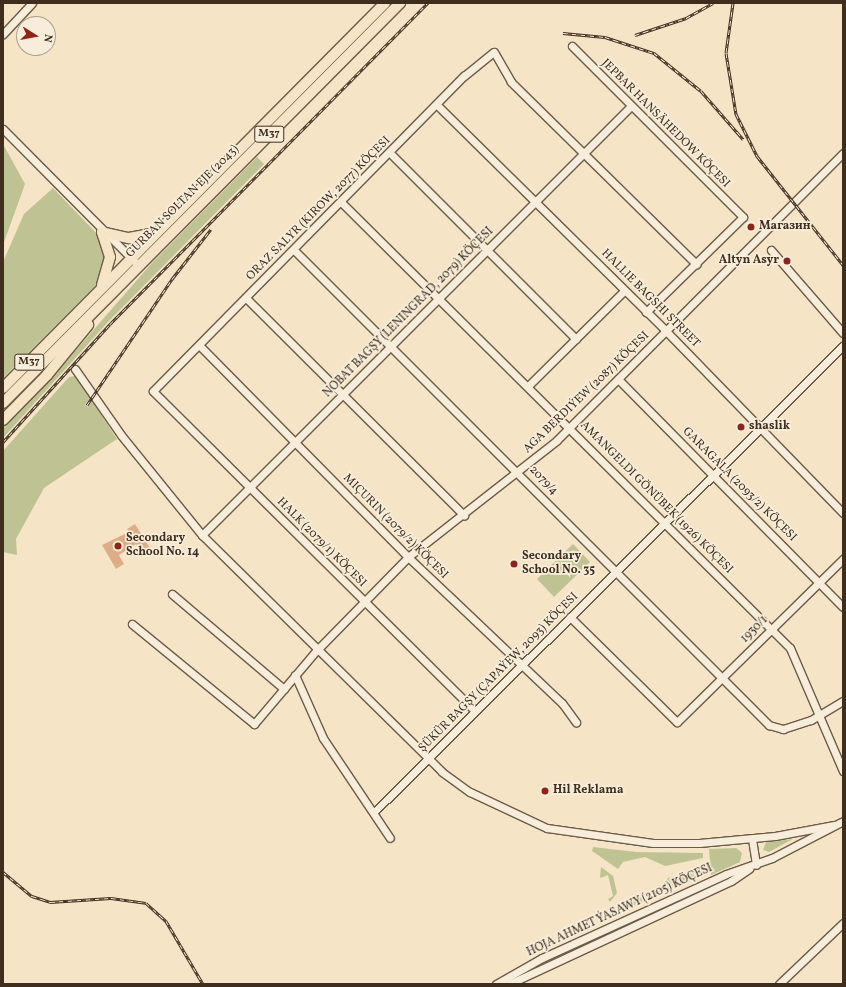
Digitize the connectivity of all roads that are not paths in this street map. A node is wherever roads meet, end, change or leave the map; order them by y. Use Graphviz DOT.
graph roads {
  1 [pos="32,3"];
  2 [pos="385,3"];
  3 [pos="400,3"];
  4 [pos="3,34"];
  5 [pos="572,46"];
  6 [pos="437,105"];
  7 [pos="631,106"];
  8 [pos="3,129"];
  9 [pos="390,153"];
  10 [pos="583,154"];
  11 [pos="842,156"];
  12 [pos="341,202"];
  13 [pos="536,202"];
  14 [pos="159,231"];
  15 [pos="102,232"];
  16 [pos="294,250"];
  17 [pos="488,250"];
  18 [pos="771,250"];
  19 [pos="134,262"];
  20 [pos="696,264"];
  21 [pos="124,280"];
  22 [pos="101,289"];
  23 [pos="625,290"];
  24 [pos="246,298"];
  25 [pos="439,300"];
  26 [pos="646,312"];
  27 [pos="666,331"];
  28 [pos="843,333"];
  29 [pos="576,339"];
  30 [pos="200,346"];
  31 [pos="392,346"];
  32 [pos="843,346"];
  33 [pos="75,369"];
  34 [pos="618,379"];
  35 [pos="528,386"];
  36 [pos="3,388"];
  37 [pos="153,390"];
  38 [pos="344,395"];
  39 [pos="3,403"];
  40 [pos="3,420"];
  41 [pos="761,426"];
  42 [pos="570,427"];
  43 [pos="295,443"];
  44 [pos="519,473"];
  45 [pos="713,474"];
  46 [pos="250,488"];
  47 [pos="843,513"];
  48 [pos="464,515"];
  49 [pos="665,524"];
  50 [pos="202,535"];
  51 [pos="408,557"];
  52 [pos="843,559"];
  53 [pos="616,572"];
  54 [pos="820,584"];
  55 [pos="172,594"];
  56 [pos="364,601"];
  57 [pos="843,607"];
  58 [pos="570,616"];
  59 [pos="132,624"];
  60 [pos="771,630"];
  61 [pos="316,651"];
  62 [pos="520,665"];
  63 [pos="295,675"];
  64 [pos="723,678"];
  65 [pos="284,689"];
  66 [pos="843,701"];
  67 [pos="475,711"];
  68 [pos="819,714"];
  69 [pos="576,722"];
  70 [pos="428,759"];
  71 [pos="842,763"];
  72 [pos="843,771"];
  73 [pos="374,812"];
  74 [pos="843,821"];
  75 [pos="834,825"];
  76 [pos="390,838"];
  77 [pos="752,839"];
  78 [pos="756,865"];
  79 [pos="843,923"];
  80 [pos="496,984"];
  81 [pos="509,984"];
  82 [pos="779,984"];
  1 -- 4 [label="street"];
  2 -- 14 [label="highway, GURBAN SOLTAN EJE (2043) / M37"];
  3 -- 19 [label="highway, GURBAN SOLTAN EJE (2043) / M37"];
  5 -- 7 [label="street, JEPBAR HANSÄHEDOW KÖÇESI"];
  6 -- 9 [label="street, ORAZ SALYR (KIROW, 2077) KÖÇESI"];
  6 -- 10 [label="street, ORAZ SALYR (KIROW, 2077) KÖÇESI"];
  6 -- 13 [label="street, HALLIE BAGSHI STREET"];
  7 -- 10 [label="street, NOBAT BAGŞY (LENINGRAD, 2079) KÖÇESI"];
  7 -- 20 [label="street, JEPBAR HANSÄHEDOW KÖÇESI"];
  8 -- 15 [label="street"];
  9 -- 12 [label="street, ORAZ SALYR (KIROW, 2077) KÖÇESI"];
  9 -- 17 [label="street"];
  10 -- 13 [label="street, NOBAT BAGŞY (LENINGRAD, 2079) KÖÇESI"];
  10 -- 20 [label="street"];
  11 -- 27 [label="street, AGA BERDIÝEW (2087) KÖÇESI"];
  12 -- 16 [label="street, ORAZ SALYR (KIROW, 2077) KÖÇESI"];
  12 -- 25 [label="street, AMANGELDI GÖNÜBEK (1926) KÖÇESI"];
  13 -- 17 [label="street, NOBAT BAGŞY (LENINGRAD, 2079) KÖÇESI"];
  13 -- 23 [label="street, HALLIE BAGSHI STREET"];
  14 -- 15 [label="highway"];
  14 -- 19 [label="highway, GURBAN SOLTAN EJE (2043) / M37"];
  15 -- 19 [label="street"];
  15 -- 22 [label="highway, GURBAN SOLTAN EJE (2043)"];
  16 -- 24 [label="street, ORAZ SALYR (KIROW, 2077) KÖÇESI"];
  16 -- 31 [label="street, 2079/4 / 2079/4"];
  17 -- 25 [label="street, NOBAT BAGŞY (LENINGRAD, 2079) KÖÇESI"];
  17 -- 29 [label="street"];
  18 -- 28 [label="street"];
  19 -- 21 [label="highway, GURBAN SOLTAN EJE (2043) / M37"];
  19 -- 22 [label="highway, GURBAN SOLTAN EJE (2043) / M37"];
  20 -- 26 [label="street"];
  21 -- 39 [label="highway, GURBAN SOLTAN EJE (2043) / M37"];
  21 -- 40 [label="highway"];
  22 -- 36 [label="highway, GURBAN SOLTAN EJE (2043) / M37"];
  23 -- 26 [label="street, HALLIE BAGSHI STREET"];
  23 -- 29 [label="street"];
  24 -- 30 [label="street, ORAZ SALYR (KIROW, 2077) KÖÇESI"];
  24 -- 38 [label="street"];
  25 -- 31 [label="street, NOBAT BAGŞY (LENINGRAD, 2079) KÖÇESI"];
  25 -- 35 [label="street, AMANGELDI GÖNÜBEK (1926) KÖÇESI"];
  26 -- 27 [label="street, HALLIE BAGSHI STREET"];
  27 -- 34 [label="street, AGA BERDIÝEW (2087) KÖÇESI"];
  27 -- 41 [label="street, HALLIE BAGSHI STREET"];
  29 -- 35 [label="street"];
  30 -- 37 [label="street, ORAZ SALYR (KIROW, 2077) KÖÇESI"];
  30 -- 43 [label="street, MIÇURIN (2079/2) KÖÇESI"];
  31 -- 38 [label="street, NOBAT BAGŞY (LENINGRAD, 2079) KÖÇESI"];
  31 -- 44 [label="street, 2079/4 / 2079/4"];
  32 -- 41 [label="street, ŞÜKÜR BAGŞY (ÇAPAÝEW, 2093) KÖÇESI"];
  33 -- 50 [label="street, HOJA AHMET ÝASAWY (2105) KÖÇESI"];
  34 -- 42 [label="street, AGA BERDIÝEW (2087) KÖÇESI"];
  34 -- 45 [label="street, GARAGALA (2093/2) KÖÇESI"];
  35 -- 42 [label="street, AMANGELDI GÖNÜBEK (1926) KÖÇESI"];
  37 -- 46 [label="street, HALK (2079/1) KÖÇESI"];
  38 -- 43 [label="street, NOBAT BAGŞY (LENINGRAD, 2079) KÖÇESI"];
  38 -- 48 [label="street"];
  41 -- 45 [label="street, ŞÜKÜR BAGŞY (ÇAPAÝEW, 2093) KÖÇESI"];
  41 -- 47 [label="street, HALLIE BAGSHI STREET"];
  42 -- 44 [label="street, AGA BERDIÝEW (2087) KÖÇESI"];
  42 -- 49 [label="street, AMANGELDI GÖNÜBEK (1926) KÖÇESI"];
  43 -- 46 [label="street, NOBAT BAGŞY (LENINGRAD, 2079) KÖÇESI"];
  43 -- 51 [label="street, MIÇURIN (2079/2) KÖÇESI"];
  44 -- 48 [label="street, AGA BERDIÝEW (2087) KÖÇESI"];
  44 -- 53 [label="street, 2079/4 / 2079/4"];
  45 -- 49 [label="street, ŞÜKÜR BAGŞY (ÇAPAÝEW, 2093) KÖÇESI"];
  45 -- 54 [label="street, GARAGALA (2093/2) KÖÇESI"];
  46 -- 50 [label="street, NOBAT BAGŞY (LENINGRAD, 2079) KÖÇESI"];
  46 -- 56 [label="street, HALK (2079/1) KÖÇESI"];
  48 -- 51 [label="street, AGA BERDIÝEW (2087) KÖÇESI"];
  49 -- 53 [label="street, ŞÜKÜR BAGŞY (ÇAPAÝEW, 2093) KÖÇESI"];
  49 -- 60 [label="street, AMANGELDI GÖNÜBEK (1926) KÖÇESI"];
  50 -- 61 [label="street, HOJA AHMET ÝASAWY (2105) KÖÇESI"];
  51 -- 56 [label="street, AGA BERDIÝEW (2087) KÖÇESI"];
  51 -- 62 [label="street, MIÇURIN (2079/2) KÖÇESI"];
  52 -- 54 [label="street, 1930/1"];
  53 -- 58 [label="street, ŞÜKÜR BAGŞY (ÇAPAÝEW, 2093) KÖÇESI"];
  53 -- 64 [label="street, 2079/4 / 2079/4"];
  54 -- 57 [label="street, GARAGALA (2093/2) KÖÇESI"];
  54 -- 60 [label="street, 1930/1"];
  55 -- 65 [label="street"];
  56 -- 61 [label="street, AGA BERDIÝEW (2087) KÖÇESI"];
  56 -- 67 [label="street, HALK (2079/1) KÖÇESI"];
  58 -- 62 [label="street, ŞÜKÜR BAGŞY (ÇAPAÝEW, 2093) KÖÇESI"];
  58 -- 64 [label="street, 1930/1"];
  59 -- 65 [label="street, AGA BERDIÝEW (2087) KÖÇESI"];
  60 -- 64 [label="street, 1930/1"];
  60 -- 68 [label="street, AMANGELDI GÖNÜBEK (1926) KÖÇESI"];
  61 -- 63 [label="street, AGA BERDIÝEW (2087) KÖÇESI"];
  61 -- 70 [label="street, HOJA AHMET ÝASAWY (2105) KÖÇESI"];
  62 -- 67 [label="street, ŞÜKÜR BAGŞY (ÇAPAÝEW, 2093) KÖÇESI"];
  62 -- 69 [label="street, MIÇURIN (2079/2) KÖÇESI"];
  63 -- 65 [label="street, AGA BERDIÝEW (2087) KÖÇESI"];
  63 -- 73 [label="street"];
  64 -- 68 [label="street, 2079/4 / 2079/4"];
  66 -- 68 [label="street"];
  67 -- 70 [label="street, ŞÜKÜR BAGŞY (ÇAPAÝEW, 2093) KÖÇESI"];
  68 -- 71 [label="street, AMANGELDI GÖNÜBEK (1926) KÖÇESI"];
  70 -- 73 [label="street, ŞÜKÜR BAGŞY (ÇAPAÝEW, 2093) KÖÇESI"];
  70 -- 77 [label="street, HOJA AHMET ÝASAWY (2105) KÖÇESI"];
  71 -- 72 [label="street, AMANGELDI GÖNÜBEK (1926) KÖÇESI"];
  73 -- 76 [label="street"];
  74 -- 75 [label="street, HOJA AHMET ÝASAWY (2105) KÖÇESI"];
  75 -- 77 [label="street, HOJA AHMET ÝASAWY (2105) KÖÇESI"];
  75 -- 78 [label="street, HOJA AHMET ÝASAWY (2105) KÖÇESI"];
  77 -- 78 [label="street"];
  78 -- 80 [label="street, HOJA AHMET ÝASAWY (2105) KÖÇESI"];
  78 -- 81 [label="street, HOJA AHMET ÝASAWY (2105) KÖÇESI"];
  79 -- 82 [label="street"];
}
